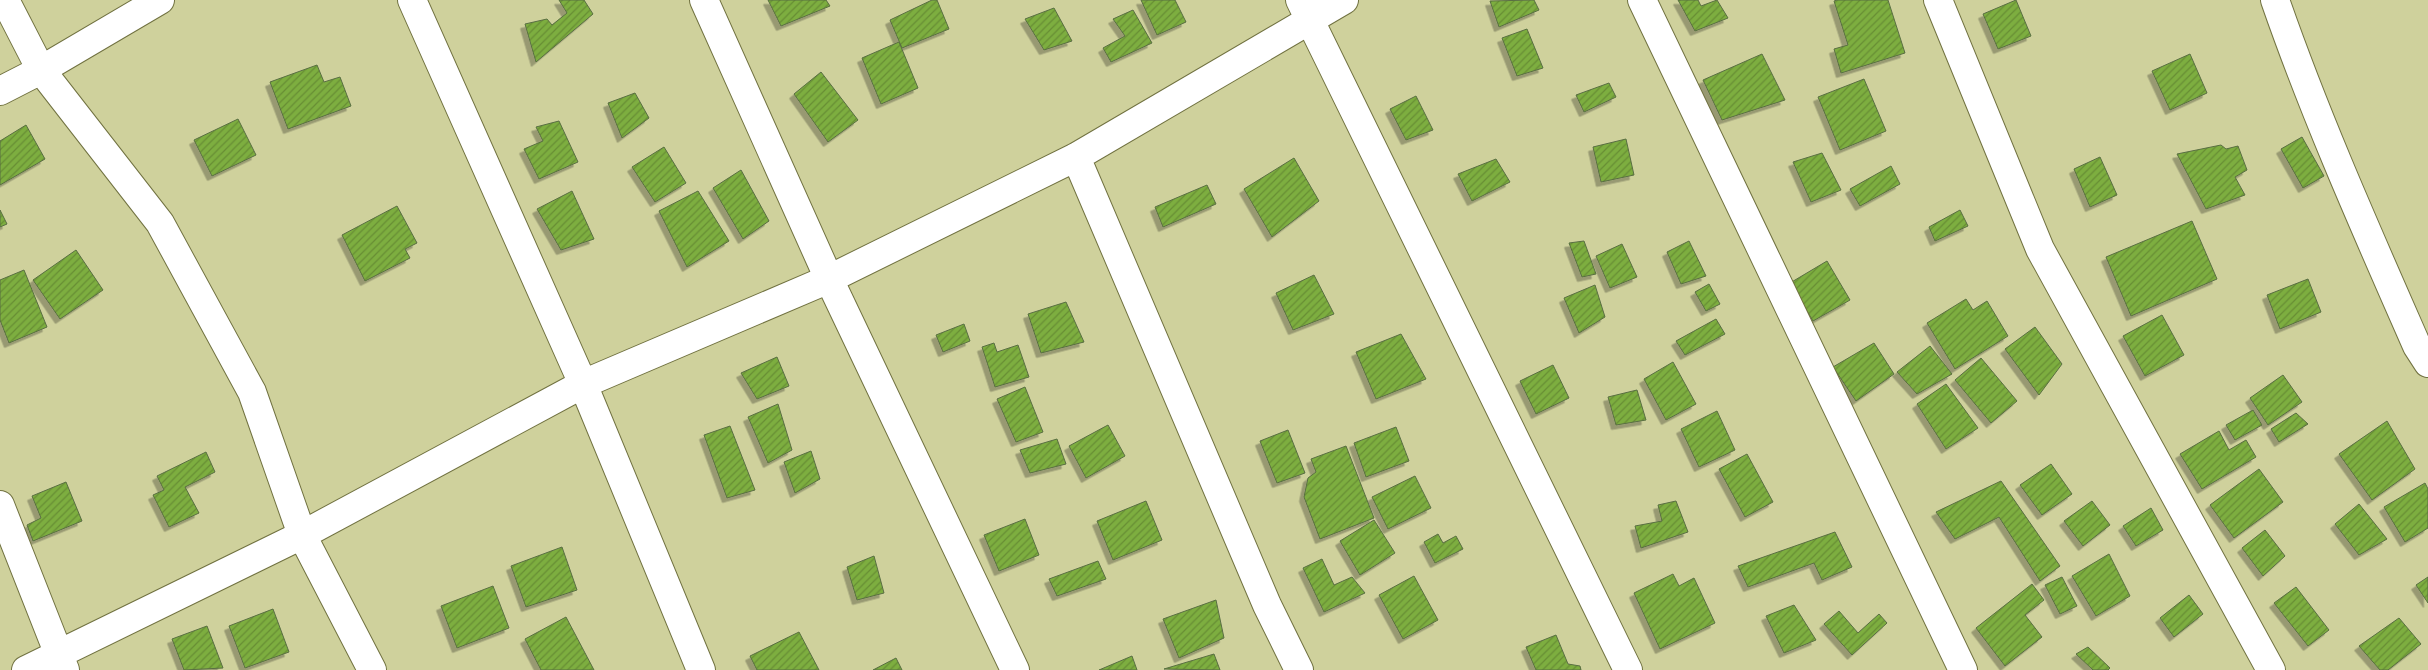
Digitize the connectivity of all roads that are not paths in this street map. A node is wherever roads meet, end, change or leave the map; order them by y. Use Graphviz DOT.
graph roads {
  1 [pos="4,0"];
  2 [pos="160,0"];
  3 [pos="412,0"];
  4 [pos="704,0"];
  5 [pos="1344,0"];
  6 [pos="1642,0"];
  7 [pos="1938,0"];
  8 [pos="2275,0"];
  9 [pos="1304,10"];
  10 [pos="41,70"];
  11 [pos="0,91"];
  12 [pos="1076,157"];
  13 [pos="829,279"];
  14 [pos="2428,363"];
  15 [pos="583,384"];
  16 [pos="0,505"];
  17 [pos="302,535"];
  18 [pos="62,663"];
  19 [pos="26,670"];
  20 [pos="372,670"];
  21 [pos="701,670"];
  22 [pos="1015,670"];
  23 [pos="1300,670"];
  24 [pos="1628,670"];
  25 [pos="1963,670"];
  26 [pos="2271,670"];
  1 -- 10 [label="street"];
  2 -- 10 [label="street"];
  3 -- 15 [label="street"];
  4 -- 13 [label="street"];
  5 -- 9 [label="street"];
  6 -- 25 [label="street"];
  7 -- 26 [label="street"];
  8 -- 14 [label="street"];
  9 -- 12 [label="street"];
  9 -- 24 [label="street"];
  10 -- 11 [label="street"];
  10 -- 17 [label="street"];
  12 -- 13 [label="street"];
  12 -- 23 [label="street"];
  13 -- 15 [label="street"];
  13 -- 22 [label="street"];
  15 -- 17 [label="street"];
  15 -- 21 [label="street"];
  16 -- 18 [label="street"];
  17 -- 18 [label="street"];
  17 -- 20 [label="street"];
  18 -- 19 [label="street"];
}
